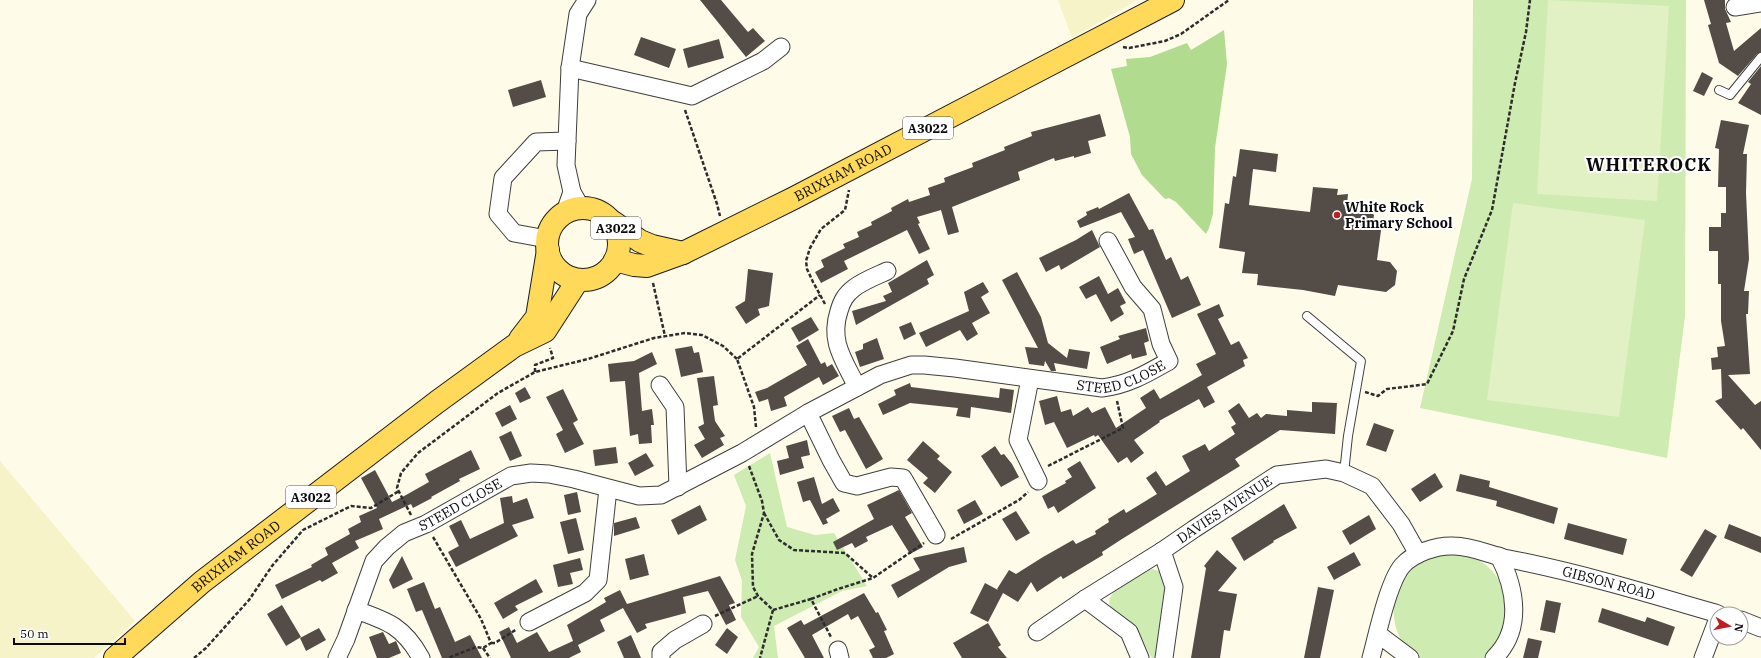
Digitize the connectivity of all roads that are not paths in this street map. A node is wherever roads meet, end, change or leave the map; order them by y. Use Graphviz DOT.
graph roads {
  1 [pos="586,0"];
  2 [pos="1173,0"];
  3 [pos="1761,3"];
  4 [pos="1734,7"];
  5 [pos="781,47"];
  6 [pos="1761,57"];
  7 [pos="570,68"];
  8 [pos="1719,90"];
  9 [pos="567,141"];
  10 [pos="573,204"];
  11 [pos="612,222"];
  12 [pos="1108,241"];
  13 [pos="548,245"];
  14 [pos="683,254"];
  15 [pos="615,260"];
  16 [pos="887,271"];
  17 [pos="578,280"];
  18 [pos="1307,316"];
  19 [pos="514,346"];
  20 [pos="1030,379"];
  21 [pos="660,385"];
  22 [pos="857,387"];
  23 [pos="808,413"];
  24 [pos="1344,473"];
  25 [pos="1038,481"];
  26 [pos="678,487"];
  27 [pos="608,489"];
  28 [pos="936,535"];
  29 [pos="1162,551"];
  30 [pos="1418,554"];
  31 [pos="1499,556"];
  32 [pos="1085,599"];
  33 [pos="356,610"];
  34 [pos="1709,611"];
  35 [pos="529,622"];
  36 [pos="1749,623"];
  37 [pos="703,624"];
  38 [pos="1761,628"];
  39 [pos="1037,632"];
  40 [pos="1378,634"];
  41 [pos="1709,642"];
  42 [pos="116,658"];
  43 [pos="337,658"];
  44 [pos="421,658"];
  45 [pos="661,658"];
  46 [pos="1140,658"];
  47 [pos="1164,658"];
  48 [pos="1371,658"];
  49 [pos="1410,658"];
  50 [pos="1494,658"];
  51 [pos="1703,658"];
  1 -- 7 [label="street"];
  2 -- 14 [label="main road, BRIXHAM ROAD / A3022"];
  3 -- 4 [label="street"];
  5 -- 7 [label="street"];
  6 -- 8 [label="lane"];
  7 -- 9 [label="street"];
  9 -- 10 [label="street"];
  9 -- 13 [label="street"];
  10 -- 11 [label="main road, A3022"];
  10 -- 13 [label="main road, BRIXHAM ROAD / A3022"];
  11 -- 14 [label="main road, A3022"];
  11 -- 15 [label="main road, A3022"];
  12 -- 20 [label="street, STEED CLOSE"];
  13 -- 17 [label="main road"];
  13 -- 19 [label="main road, BRIXHAM ROAD / A3022"];
  14 -- 15 [label="main road, BRIXHAM ROAD / A3022"];
  15 -- 17 [label="main road"];
  16 -- 22 [label="street"];
  17 -- 19 [label="main road, BRIXHAM ROAD / A3022"];
  18 -- 24 [label="lane"];
  19 -- 42 [label="main road, BRIXHAM ROAD / A3022"];
  20 -- 22 [label="street, STEED CLOSE"];
  20 -- 25 [label="street"];
  21 -- 26 [label="street"];
  22 -- 23 [label="street, STEED CLOSE"];
  23 -- 26 [label="street, STEED CLOSE"];
  23 -- 28 [label="street"];
  24 -- 29 [label="street, DAVIES AVENUE"];
  24 -- 30 [label="street, DAVIES AVENUE"];
  26 -- 27 [label="street, STEED CLOSE"];
  27 -- 33 [label="street, STEED CLOSE"];
  27 -- 35 [label="street"];
  29 -- 32 [label="street, DAVIES AVENUE"];
  29 -- 47 [label="street, DAVIES AVENUE"];
  30 -- 31 [label="street, GIBSON ROAD"];
  30 -- 40 [label="street, GIBSON ROAD"];
  31 -- 34 [label="street, GIBSON ROAD"];
  31 -- 50 [label="street"];
  32 -- 39 [label="street, DAVIES AVENUE"];
  32 -- 46 [label="street"];
  33 -- 43 [label="street, STEED CLOSE"];
  33 -- 44 [label="street"];
  36 -- 38 [label="street"];
  37 -- 45 [label="street"];
  40 -- 48 [label="street, GIBSON ROAD"];
  40 -- 49 [label="street"];
  41 -- 51 [label="street"];
}
